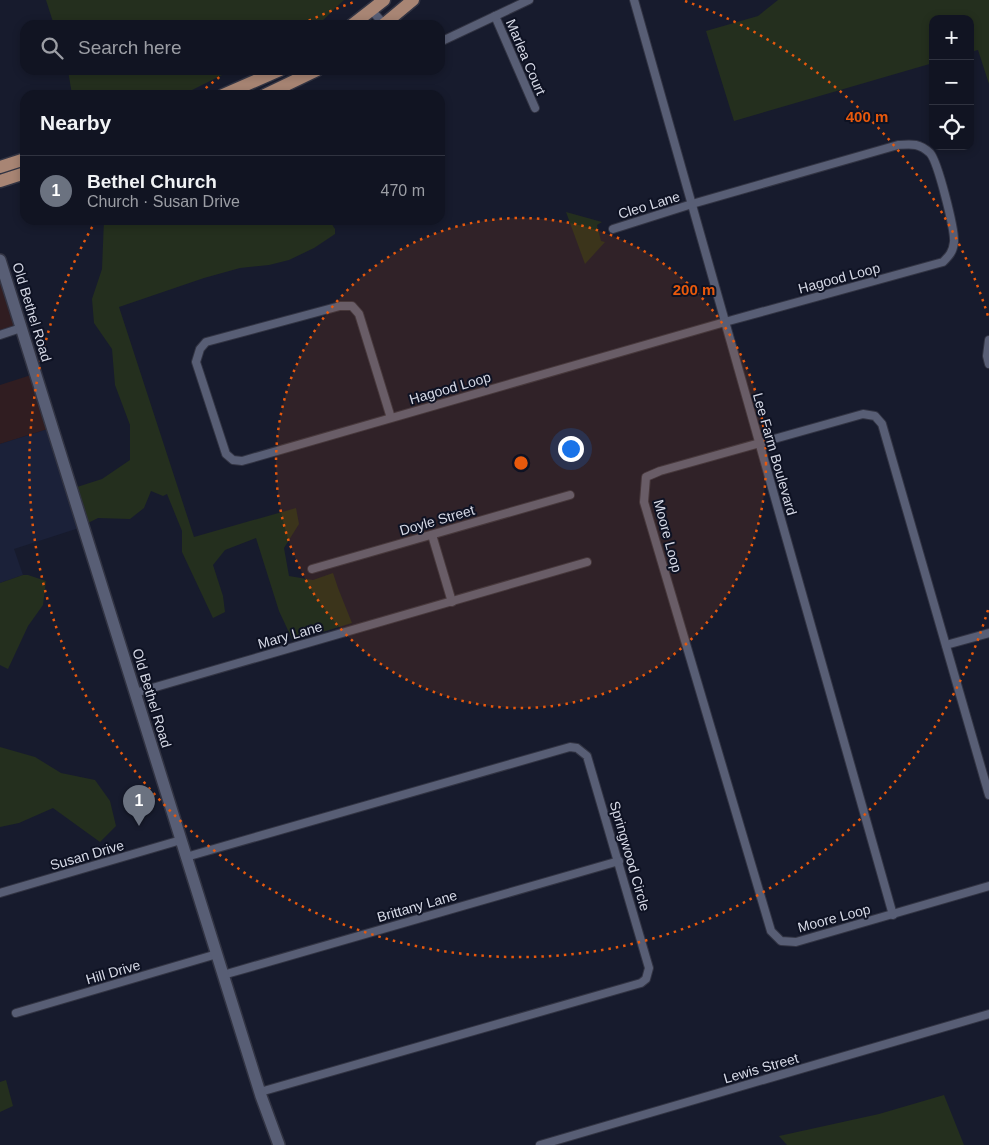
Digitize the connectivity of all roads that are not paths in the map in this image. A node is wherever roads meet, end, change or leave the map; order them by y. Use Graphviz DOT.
graph roads {
  1 [pos="384,0"];
  2 [pos="413,0"];
  3 [pos="529,0"];
  4 [pos="634,0"];
  5 [pos="371,10"];
  6 [pos="495,16"];
  7 [pos="358,20"];
  8 [pos="380,20"];
  9 [pos="390,20"];
  10 [pos="445,40"];
  11 [pos="269,75"];
  12 [pos="307,75"];
  13 [pos="234,90"];
  14 [pos="275,90"];
  15 [pos="535,108"];
  16 [pos="20,161"];
  17 [pos="0,167"];
  18 [pos="20,175"];
  19 [pos="0,181"];
  20 [pos="692,204"];
  21 [pos="613,229"];
  22 [pos="0,260"];
  23 [pos="725,322"];
  24 [pos="21,328"];
  25 [pos="0,335"];
  26 [pos="989,340"];
  27 [pos="989,364"];
  28 [pos="391,418"];
  29 [pos="759,443"];
  30 [pos="570,495"];
  31 [pos="432,535"];
  32 [pos="587,562"];
  33 [pos="312,569"];
  34 [pos="452,602"];
  35 [pos="989,634"];
  36 [pos="946,645"];
  37 [pos="135,693"];
  38 [pos="989,794"];
  39 [pos="181,840"];
  40 [pos="186,857"];
  41 [pos="619,861"];
  42 [pos="989,886"];
  43 [pos="0,893"];
  44 [pos="893,915"];
  45 [pos="217,954"];
  46 [pos="224,975"];
  47 [pos="16,1014"];
  48 [pos="989,1014"];
  49 [pos="260,1092"];
  50 [pos="279,1145"];
  51 [pos="540,1145"];
  1 -- 5 [label="main road"];
  2 -- 9 [label="main road"];
  3 -- 6 [label="street"];
  4 -- 20 [label="street, Lee Farm Boulevard"];
  5 -- 7 [label="main road"];
  5 -- 8 [label="street"];
  6 -- 10 [label="street"];
  6 -- 15 [label="street, Marlea Court"];
  11 -- 13 [label="main road"];
  12 -- 14 [label="main road"];
  16 -- 17 [label="main road"];
  18 -- 19 [label="main road"];
  20 -- 21 [label="street, Cleo Lane"];
  20 -- 23 [label="street, Lee Farm Boulevard"];
  20 -- 23 [label="street, Hagood Loop"];
  22 -- 24 [label="street, Old Bethel Road"];
  23 -- 28 [label="street, Hagood Loop"];
  23 -- 29 [label="street, Lee Farm Boulevard"];
  24 -- 25 [label="street"];
  24 -- 37 [label="street, Old Bethel Road"];
  26 -- 27 [label="street"];
  28 -- 28 [label="street, Hagood Loop"];
  29 -- 36 [label="street, Moore Loop"];
  29 -- 44 [label="street, Lee Farm Boulevard"];
  29 -- 44 [label="street, Moore Loop"];
  30 -- 31 [label="street, Doyle Street"];
  31 -- 33 [label="street, Doyle Street"];
  31 -- 34 [label="street"];
  32 -- 34 [label="street, Mary Lane"];
  34 -- 37 [label="street, Mary Lane"];
  35 -- 36 [label="street"];
  36 -- 38 [label="street, Moore Loop"];
  37 -- 39 [label="street, Old Bethel Road"];
  39 -- 40 [label="street, Old Bethel Road"];
  39 -- 43 [label="street, Susan Drive"];
  40 -- 41 [label="street, Springwood Circle"];
  40 -- 45 [label="street, Old Bethel Road"];
  41 -- 46 [label="street, Brittany Lane"];
  41 -- 49 [label="street, Springwood Circle"];
  42 -- 44 [label="street, Moore Loop"];
  45 -- 46 [label="street, Old Bethel Road"];
  45 -- 47 [label="street, Hill Drive"];
  46 -- 49 [label="street, Old Bethel Road"];
  48 -- 51 [label="street, Lewis Street"];
  49 -- 50 [label="street, Old Bethel Road"];
}
